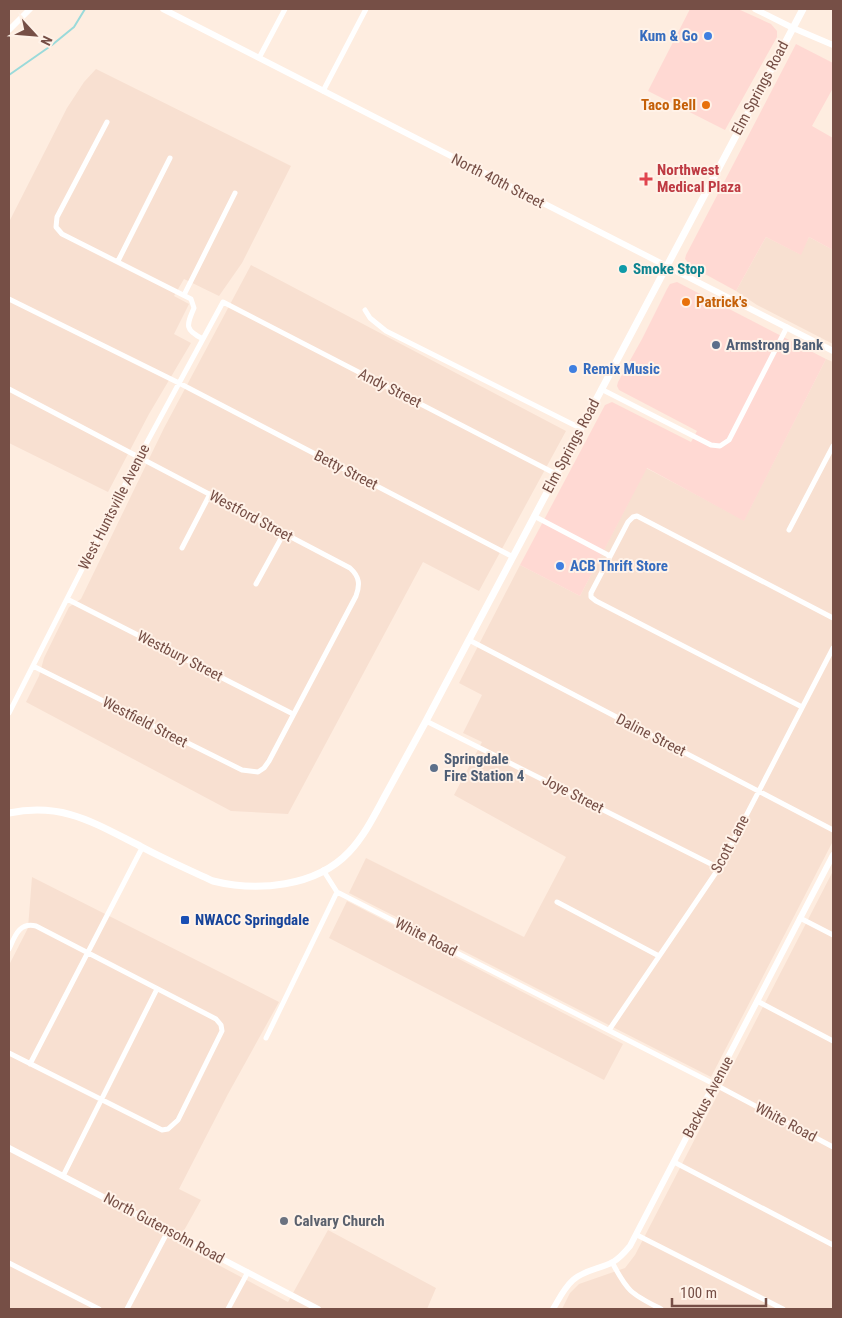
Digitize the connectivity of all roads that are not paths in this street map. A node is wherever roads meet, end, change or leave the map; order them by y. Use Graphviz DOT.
graph roads {
  1 [pos="30,9"];
  2 [pos="163,9"];
  3 [pos="285,9"];
  4 [pos="366,9"];
  5 [pos="755,9"];
  6 [pos="803,9"];
  7 [pos="171,11"];
  8 [pos="792,28"];
  9 [pos="9,30"];
  10 [pos="833,45"];
  11 [pos="259,58"];
  12 [pos="323,90"];
  13 [pos="107,122"];
  14 [pos="170,158"];
  15 [pos="235,193"];
  16 [pos="118,261"];
  17 [pos="665,266"];
  18 [pos="184,295"];
  19 [pos="9,299"];
  20 [pos="223,302"];
  21 [pos="365,310"];
  22 [pos="787,328"];
  23 [pos="203,339"];
  24 [pos="833,352"];
  25 [pos="179,383"];
  26 [pos="9,389"];
  27 [pos="601,389"];
  28 [pos="580,428"];
  29 [pos="833,446"];
  30 [pos="139,457"];
  31 [pos="556,474"];
  32 [pos="210,494"];
  33 [pos="534,516"];
  34 [pos="789,530"];
  35 [pos="284,533"];
  36 [pos="182,548"];
  37 [pos="513,556"];
  38 [pos="610,556"];
  39 [pos="256,584"];
  40 [pos="67,598"];
  41 [pos="833,618"];
  42 [pos="469,640"];
  43 [pos="833,648"];
  44 [pos="33,666"];
  45 [pos="802,707"];
  46 [pos="9,713"];
  47 [pos="293,714"];
  48 [pos="426,721"];
  49 [pos="758,791"];
  50 [pos="9,813"];
  51 [pos="833,830"];
  52 [pos="142,848"];
  53 [pos="833,856"];
  54 [pos="719,868"];
  55 [pos="323,870"];
  56 [pos="337,892"];
  57 [pos="557,902"];
  58 [pos="800,918"];
  59 [pos="833,935"];
  60 [pos="9,949"];
  61 [pos="87,952"];
  62 [pos="659,956"];
  63 [pos="157,989"];
  64 [pos="757,1001"];
  65 [pos="609,1030"];
  66 [pos="266,1038"];
  67 [pos="833,1041"];
  68 [pos="9,1053"];
  69 [pos="30,1064"];
  70 [pos="714,1084"];
  71 [pos="102,1100"];
  72 [pos="833,1147"];
  73 [pos="9,1148"];
  74 [pos="674,1162"];
  75 [pos="63,1176"];
  76 [pos="168,1231"];
  77 [pos="637,1235"];
  78 [pos="833,1245"];
  79 [pos="612,1262"];
  80 [pos="9,1263"];
  81 [pos="248,1272"];
  82 [pos="99,1309"];
  83 [pos="127,1309"];
  84 [pos="228,1309"];
  85 [pos="318,1309"];
  86 [pos="553,1309"];
  87 [pos="661,1309"];
  88 [pos="783,1309"];
  1 -- 9 [label="street"];
  2 -- 7 [label="street, North 40th Street"];
  3 -- 11 [label="street"];
  4 -- 12 [label="street"];
  5 -- 8 [label="street"];
  6 -- 8 [label="main road, Elm Springs Road"];
  7 -- 11 [label="street, North 40th Street"];
  8 -- 10 [label="street"];
  8 -- 17 [label="main road, Elm Springs Road"];
  11 -- 12 [label="street, North 40th Street"];
  12 -- 17 [label="street, North 40th Street"];
  13 -- 16 [label="street"];
  14 -- 16 [label="street"];
  15 -- 18 [label="street"];
  16 -- 18 [label="street"];
  17 -- 22 [label="street, North 40th Street"];
  17 -- 27 [label="main road, Elm Springs Road"];
  18 -- 23 [label="street"];
  19 -- 25 [label="street, Betty Street"];
  20 -- 23 [label="street, West Huntsville Avenue"];
  20 -- 31 [label="street, Andy Street"];
  21 -- 28 [label="street"];
  22 -- 24 [label="street, North 40th Street"];
  22 -- 27 [label="street"];
  23 -- 25 [label="street, West Huntsville Avenue"];
  25 -- 30 [label="street, West Huntsville Avenue"];
  25 -- 37 [label="street, Betty Street"];
  26 -- 30 [label="street, Westford Street"];
  27 -- 28 [label="main road, Elm Springs Road"];
  28 -- 31 [label="main road, Elm Springs Road"];
  29 -- 34 [label="street"];
  30 -- 32 [label="street, Westford Street"];
  30 -- 40 [label="street, West Huntsville Avenue"];
  31 -- 33 [label="main road, Elm Springs Road"];
  32 -- 35 [label="street, Westford Street"];
  32 -- 36 [label="street"];
  33 -- 37 [label="main road, Elm Springs Road"];
  33 -- 38 [label="street"];
  35 -- 39 [label="street"];
  35 -- 47 [label="street, Westford Street"];
  37 -- 42 [label="main road, Elm Springs Road"];
  38 -- 41 [label="street"];
  38 -- 45 [label="street"];
  40 -- 44 [label="street, West Huntsville Avenue"];
  40 -- 47 [label="street, Westbury Street"];
  42 -- 48 [label="main road, Elm Springs Road"];
  42 -- 49 [label="street, Daline Street"];
  43 -- 45 [label="street, Scott Lane"];
  44 -- 46 [label="street, West Huntsville Avenue"];
  44 -- 47 [label="street, Westfield Street"];
  45 -- 49 [label="street, Scott Lane"];
  48 -- 54 [label="street, Joye Street"];
  48 -- 55 [label="main road, Elm Springs Road"];
  49 -- 51 [label="street, Daline Street"];
  49 -- 54 [label="street, Scott Lane"];
  50 -- 52 [label="main road"];
  52 -- 55 [label="main road"];
  52 -- 61 [label="street"];
  53 -- 58 [label="street, Backus Avenue"];
  54 -- 62 [label="street, Scott Lane"];
  55 -- 56 [label="street"];
  56 -- 65 [label="street, White Road"];
  56 -- 66 [label="street"];
  57 -- 62 [label="street"];
  58 -- 59 [label="street"];
  58 -- 64 [label="street, Backus Avenue"];
  60 -- 61 [label="street"];
  61 -- 63 [label="street"];
  61 -- 69 [label="street"];
  62 -- 65 [label="street, Scott Lane"];
  63 -- 71 [label="street"];
  63 -- 71 [label="street"];
  64 -- 67 [label="street"];
  64 -- 70 [label="street, Backus Avenue"];
  65 -- 70 [label="street, White Road"];
  68 -- 69 [label="street"];
  69 -- 71 [label="street"];
  70 -- 72 [label="street, White Road"];
  70 -- 74 [label="street, Backus Avenue"];
  71 -- 75 [label="street"];
  73 -- 75 [label="street, North Gutensohn Road"];
  74 -- 77 [label="street, Backus Avenue"];
  74 -- 78 [label="street"];
  75 -- 76 [label="street, North Gutensohn Road"];
  76 -- 81 [label="street, North Gutensohn Road"];
  76 -- 83 [label="street"];
  77 -- 79 [label="street, Backus Avenue"];
  77 -- 88 [label="street"];
  79 -- 86 [label="street, Backus Avenue"];
  79 -- 87 [label="street"];
  80 -- 82 [label="street"];
  81 -- 84 [label="street"];
  81 -- 85 [label="street, North Gutensohn Road"];
}
